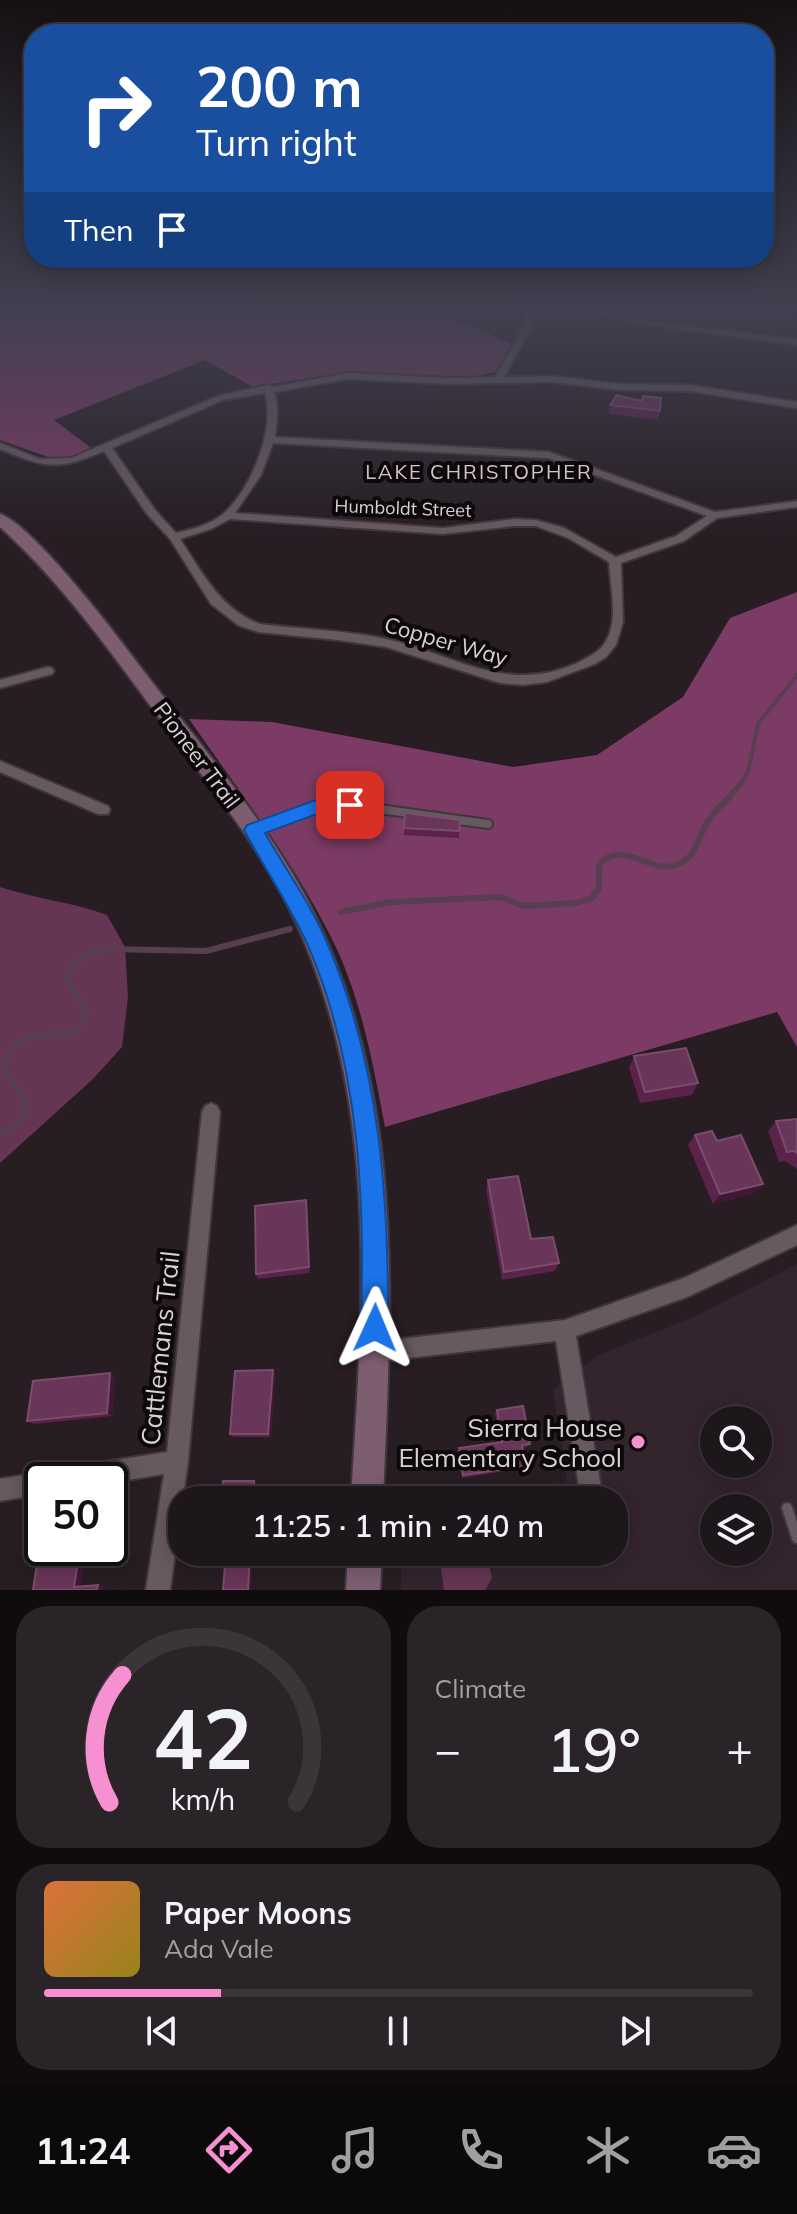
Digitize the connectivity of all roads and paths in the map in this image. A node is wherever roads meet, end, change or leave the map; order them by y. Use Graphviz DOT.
graph roads {
  1 [pos="281,386"];
  2 [pos="613,386"];
  3 [pos="268,388"];
  4 [pos="797,405"];
  5 [pos="269,440"];
  6 [pos="0,446"];
  7 [pos="107,448"];
  8 [pos="797,504"];
  9 [pos="714,515"];
  10 [pos="227,516"];
  11 [pos="0,519"];
  12 [pos="174,537"];
  13 [pos="615,561"];
  14 [pos="48,671"];
  15 [pos="0,684"];
  16 [pos="0,766"];
  17 [pos="103,810"];
  18 [pos="488,824"];
  19 [pos="253,830"];
  20 [pos="211,1112"];
  21 [pos="797,1235"];
  22 [pos="565,1330"];
  23 [pos="374,1352"];
  24 [pos="177,1461"];
  25 [pos="128,1469"];
  26 [pos="24,1486"];
  27 [pos="368,1486"];
  28 [pos="590,1486"];
  29 [pos="0,1490"];
  30 [pos="787,1508"];
  31 [pos="797,1538"];
  32 [pos="364,1566"];
  33 [pos="158,1590"];
  34 [pos="363,1590"];
  1 -- 3 [label="street"];
  2 -- 4 [label="street"];
  3 -- 5 [label="street"];
  3 -- 7 [label="street"];
  5 -- 9 [label="street"];
  5 -- 10 [label="street"];
  6 -- 7 [label="street"];
  7 -- 12 [label="street, Copper Way"];
  8 -- 9 [label="street"];
  9 -- 13 [label="street"];
  10 -- 12 [label="street"];
  10 -- 13 [label="street, Humboldt Street"];
  11 -- 19 [label="main road, Pioneer Trail"];
  12 -- 13 [label="street, Copper Way"];
  14 -- 15 [label="street"];
  16 -- 17 [label="street"];
  18 -- 19 [label="lane"];
  19 -- 23 [label="main road, Pioneer Trail"];
  20 -- 24 [label="street, Cattlemans Trail"];
  21 -- 22 [label="street"];
  22 -- 23 [label="street"];
  22 -- 28 [label="street"];
  23 -- 27 [label="main road, Pioneer Trail"];
  24 -- 25 [label="street"];
  24 -- 33 [label="street, Cattlemans Trail"];
  26 -- 29 [label="street"];
  30 -- 31 [label="lane"];
  32 -- 34 [label="main road"];
}
